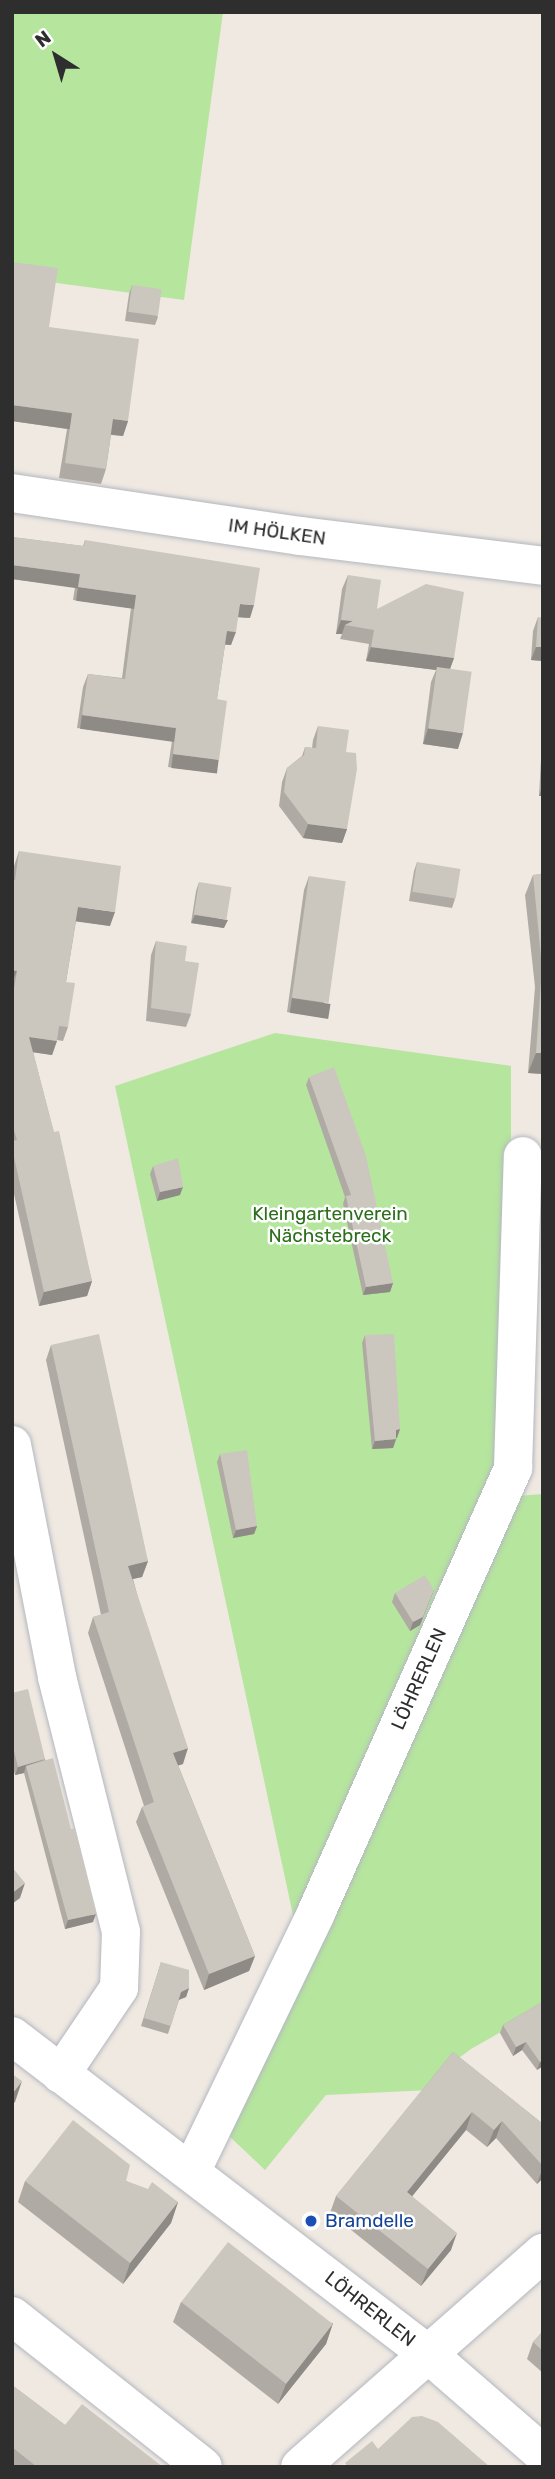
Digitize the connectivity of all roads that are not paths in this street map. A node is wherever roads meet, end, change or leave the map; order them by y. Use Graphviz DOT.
graph roads {
  1 [pos="12,493"];
  2 [pos="543,566"];
  3 [pos="523,1156"];
  4 [pos="12,1445"];
  5 [pos="12,2036"];
  6 [pos="61,2074"];
  7 [pos="191,2172"];
  8 [pos="543,2253"];
  9 [pos="12,2316"];
  10 [pos="428,2354"];
  11 [pos="543,2454"];
  12 [pos="203,2467"];
  13 [pos="300,2467"];
  1 -- 2 [label="street, IM HÖLKEN"];
  3 -- 7 [label="street, LÖHRERLEN"];
  4 -- 6 [label="street"];
  5 -- 6 [label="street, LÖHRERLEN"];
  6 -- 7 [label="street, LÖHRERLEN"];
  7 -- 10 [label="street, LÖHRERLEN"];
  8 -- 10 [label="street"];
  9 -- 12 [label="street"];
  10 -- 11 [label="street, LÖHRERLEN"];
  10 -- 13 [label="street"];
}
